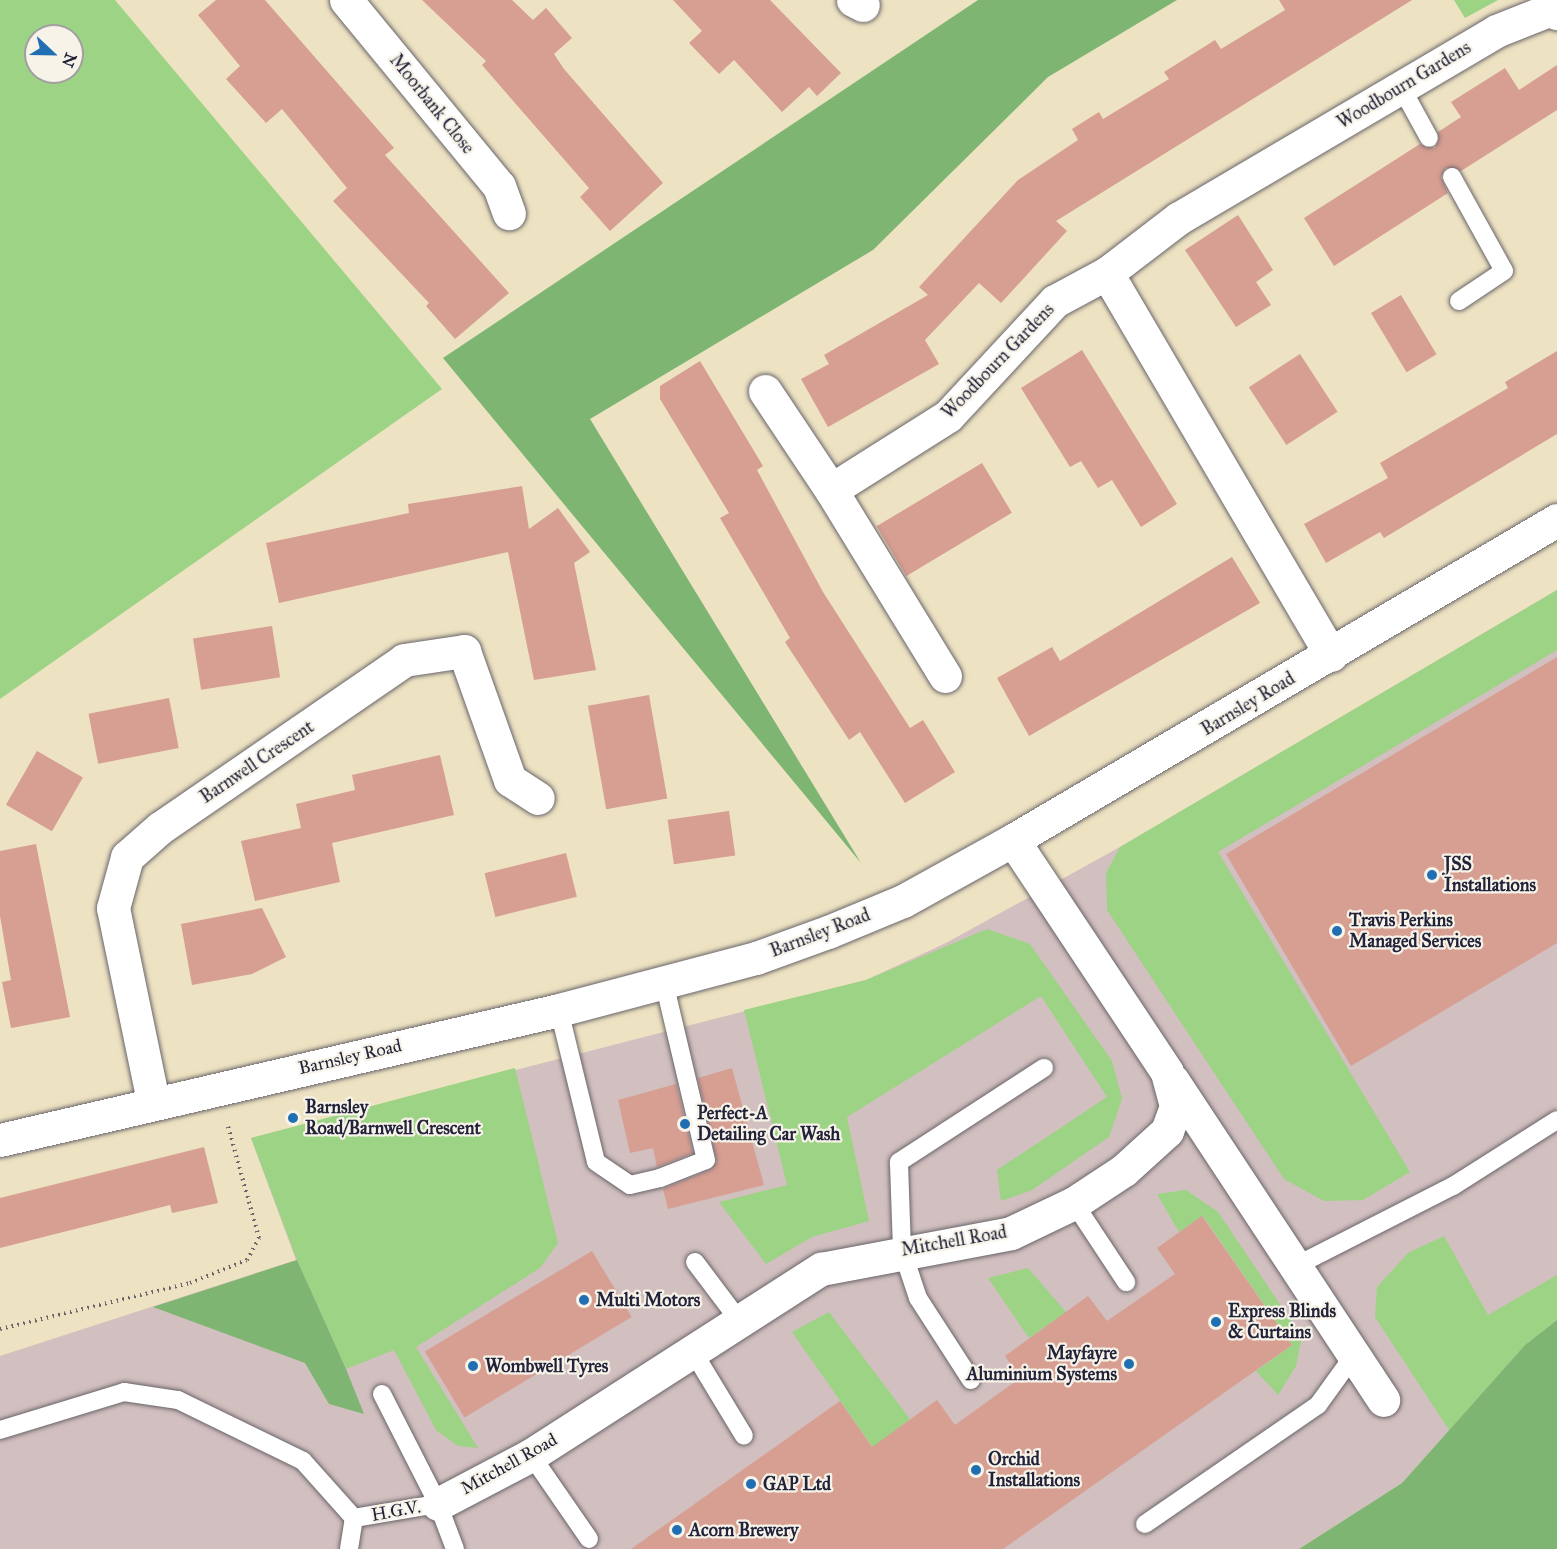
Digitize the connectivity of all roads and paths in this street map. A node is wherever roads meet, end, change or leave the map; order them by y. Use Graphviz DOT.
graph roads {
  1 [pos="346,0"];
  2 [pos="1557,13"];
  3 [pos="1401,87"];
  4 [pos="1429,138"];
  5 [pos="1452,177"];
  6 [pos="509,213"];
  7 [pos="1107,273"];
  8 [pos="1459,301"];
  9 [pos="765,391"];
  10 [pos="831,490"];
  11 [pos="1557,520"];
  12 [pos="1331,655"];
  13 [pos="945,676"];
  14 [pos="538,798"];
  15 [pos="1013,840"];
  16 [pos="664,983"];
  17 [pos="559,1010"];
  18 [pos="1044,1068"];
  19 [pos="1167,1072"];
  20 [pos="217,1087"];
  21 [pos="153,1101"];
  22 [pos="1557,1120"];
  23 [pos="0,1140"];
  24 [pos="1074,1203"];
  25 [pos="902,1250"];
  26 [pos="695,1262"];
  27 [pos="1294,1268"];
  28 [pos="1126,1282"];
  29 [pos="738,1319"];
  30 [pos="0,1329"];
  31 [pos="692,1350"];
  32 [pos="1354,1355"];
  33 [pos="971,1380"];
  34 [pos="382,1394"];
  35 [pos="1383,1400"];
  36 [pos="0,1430"];
  37 [pos="744,1436"];
  38 [pos="531,1455"];
  39 [pos="438,1504"];
  40 [pos="354,1518"];
  41 [pos="1145,1524"];
  42 [pos="589,1539"];
  43 [pos="350,1549"];
  44 [pos="455,1549"];
  1 -- 6 [label="street, Moorbank Close"];
  2 -- 3 [label="street, Woodbourn Gardens"];
  3 -- 4 [label="lane"];
  3 -- 7 [label="street, Woodbourn Gardens"];
  5 -- 8 [label="lane"];
  7 -- 10 [label="street, Woodbourn Gardens"];
  7 -- 12 [label="street"];
  9 -- 10 [label="street"];
  10 -- 13 [label="street"];
  11 -- 12 [label="street, Barnsley Road"];
  12 -- 15 [label="street, Barnsley Road"];
  14 -- 21 [label="street, Barnwell Crescent"];
  15 -- 16 [label="street, Barnsley Road"];
  15 -- 19 [label="street, Mitchell Road"];
  16 -- 17 [label="street, Barnsley Road"];
  16 -- 17 [label="lane"];
  17 -- 20 [label="street, Barnsley Road"];
  18 -- 25 [label="lane"];
  19 -- 24 [label="street, Mitchell Road"];
  19 -- 27 [label="street"];
  20 -- 21 [label="street, Barnsley Road"];
  20 -- 30 [label="path"];
  21 -- 23 [label="street, Barnsley Road"];
  22 -- 27 [label="lane"];
  24 -- 25 [label="street, Mitchell Road"];
  24 -- 28 [label="lane"];
  25 -- 29 [label="street, Mitchell Road"];
  25 -- 33 [label="lane"];
  26 -- 29 [label="lane"];
  27 -- 32 [label="street"];
  29 -- 31 [label="street, Mitchell Road"];
  31 -- 37 [label="lane"];
  31 -- 38 [label="street, Mitchell Road"];
  32 -- 35 [label="street"];
  32 -- 41 [label="lane"];
  34 -- 39 [label="lane"];
  36 -- 40 [label="lane"];
  38 -- 39 [label="street, Mitchell Road"];
  38 -- 42 [label="lane"];
  39 -- 40 [label="lane, H.G.V."];
  39 -- 44 [label="lane"];
  40 -- 43 [label="lane"];
}
